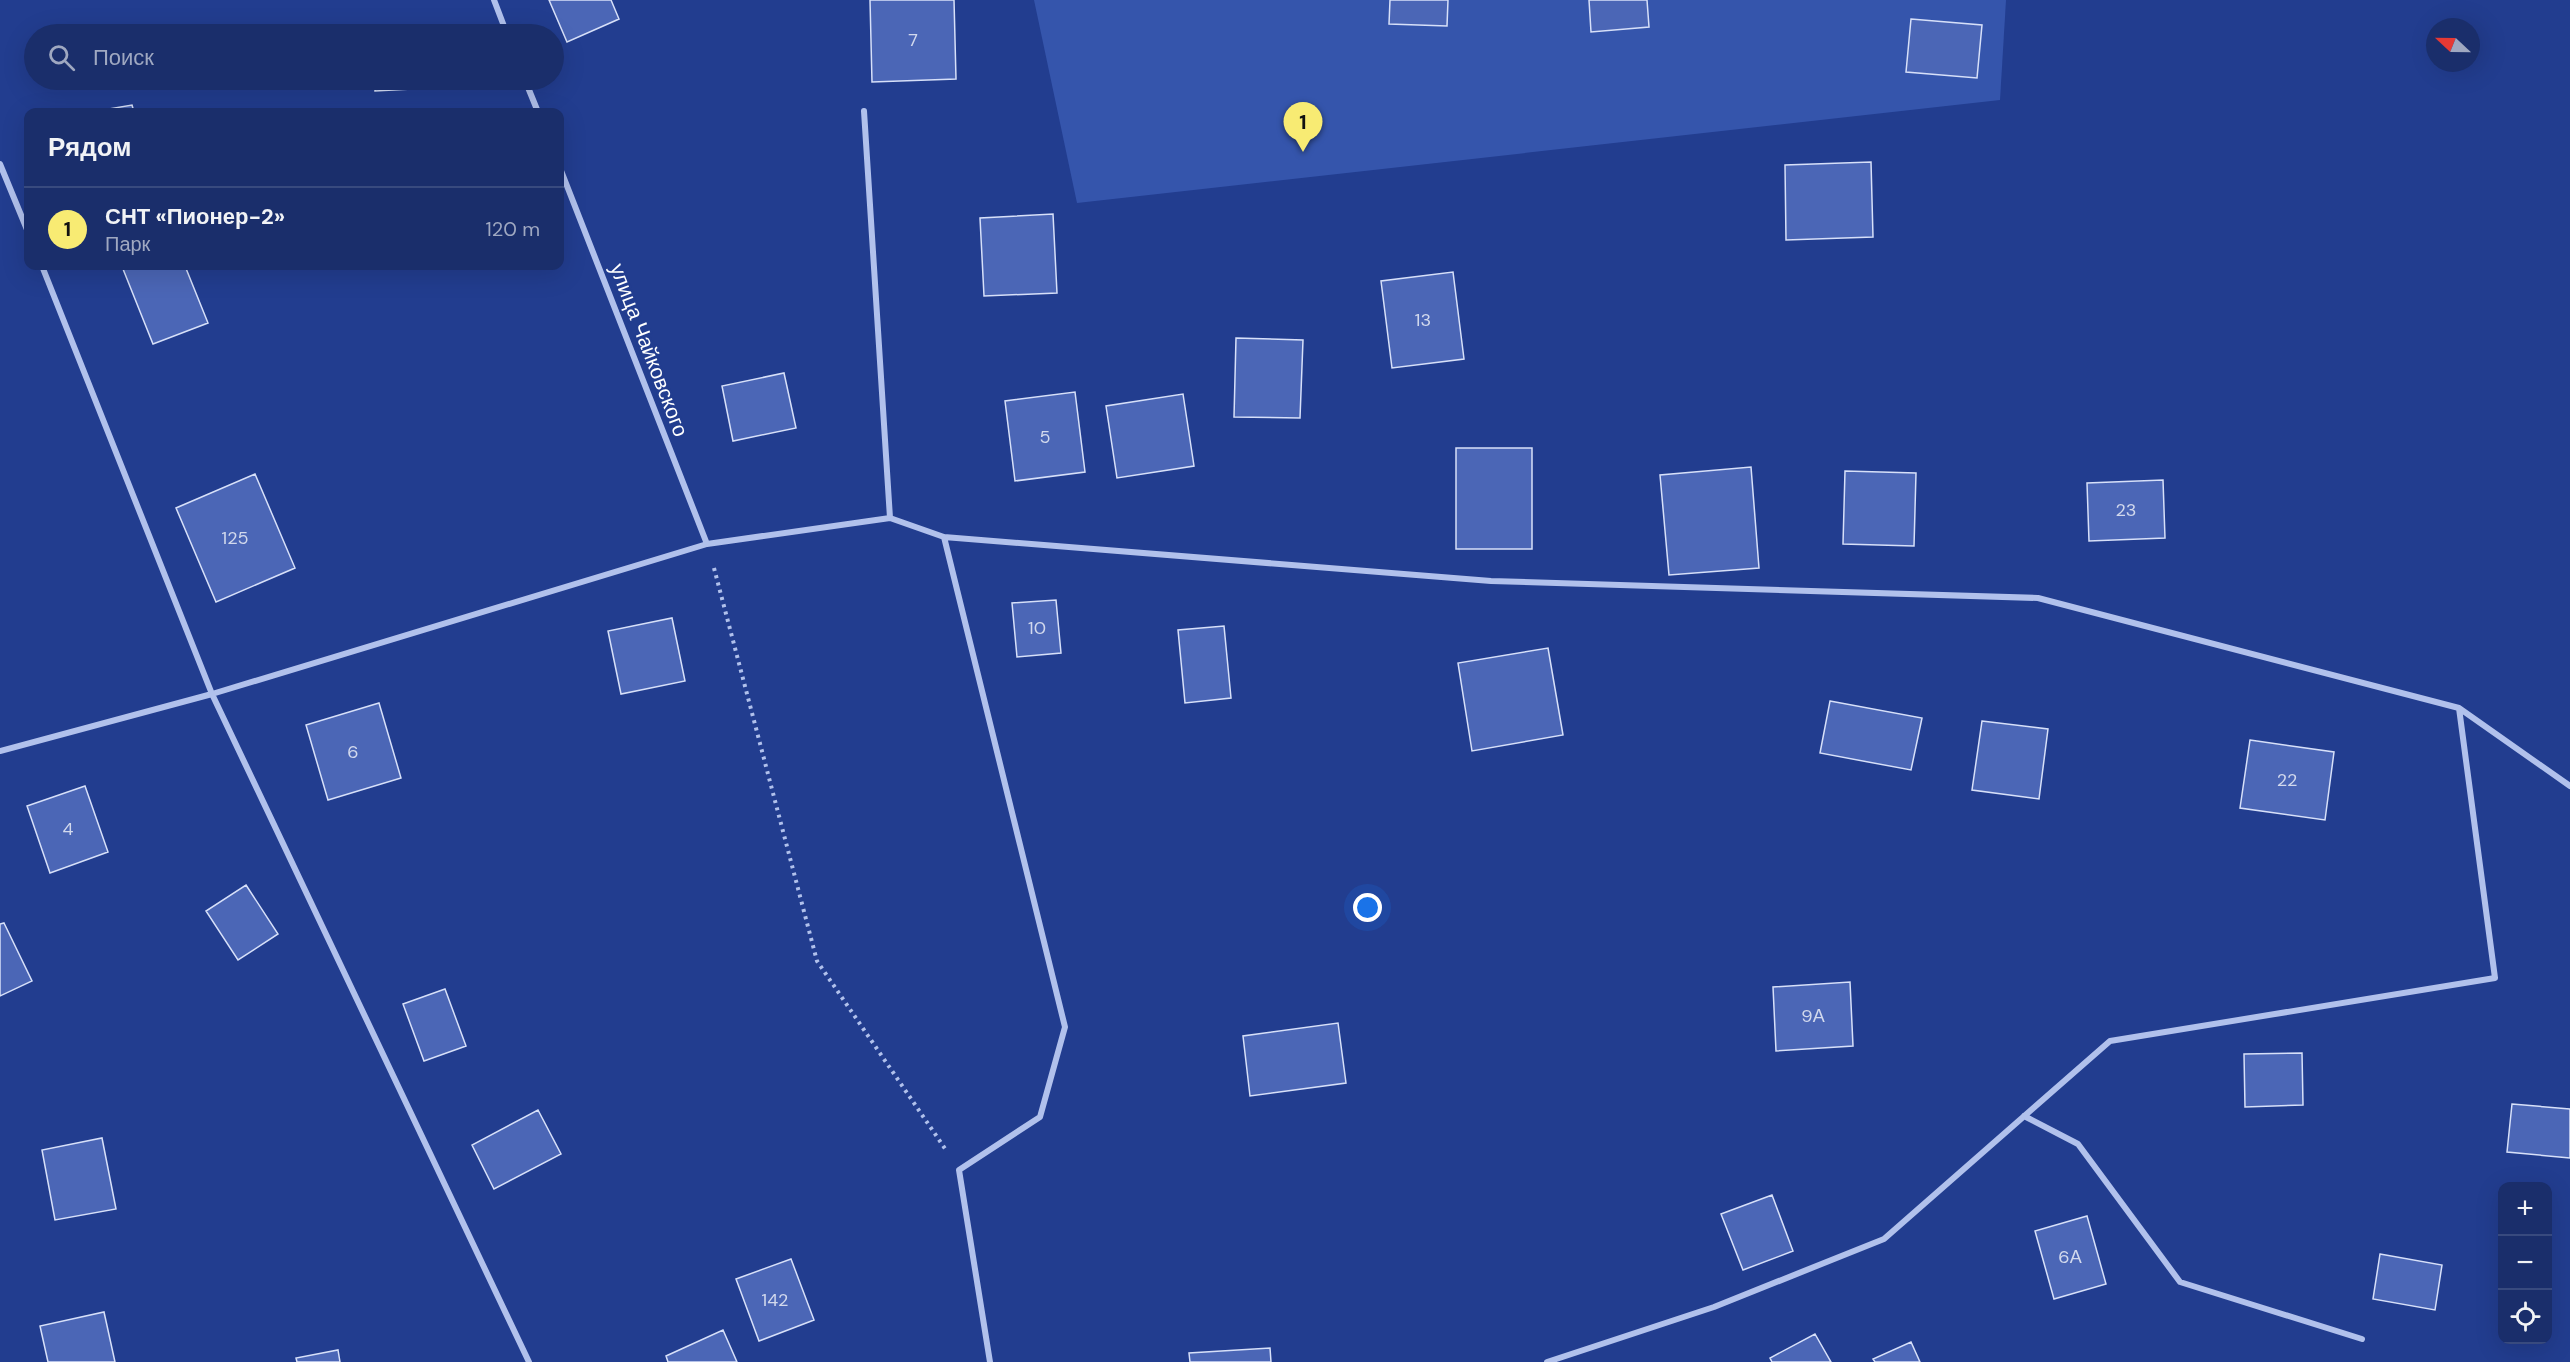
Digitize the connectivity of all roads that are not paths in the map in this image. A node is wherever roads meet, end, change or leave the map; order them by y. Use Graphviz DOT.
graph roads {
  1 [pos="494,0"];
  2 [pos="503,24"];
  3 [pos="529,90"];
  4 [pos="536,108"];
  5 [pos="864,111"];
  6 [pos="0,165"];
  7 [pos="564,178"];
  8 [pos="24,222"];
  9 [pos="44,270"];
  10 [pos="890,518"];
  11 [pos="944,537"];
  12 [pos="707,544"];
  13 [pos="212,694"];
  14 [pos="2459,708"];
  15 [pos="0,751"];
  16 [pos="2570,786"];
  17 [pos="2024,1116"];
  18 [pos="2362,1339"];
  19 [pos="529,1362"];
  20 [pos="990,1362"];
  21 [pos="1547,1362"];
  1 -- 2 [label="street"];
  3 -- 4 [label="street"];
  5 -- 10 [label="street"];
  6 -- 8 [label="street"];
  7 -- 12 [label="street, улица Чайковского"];
  9 -- 13 [label="street"];
  10 -- 11 [label="street"];
  10 -- 12 [label="street"];
  11 -- 14 [label="street"];
  11 -- 20 [label="street"];
  12 -- 13 [label="street"];
  13 -- 15 [label="street"];
  13 -- 19 [label="street"];
  14 -- 16 [label="street"];
  14 -- 17 [label="street"];
  17 -- 18 [label="street"];
  17 -- 21 [label="street"];
}
